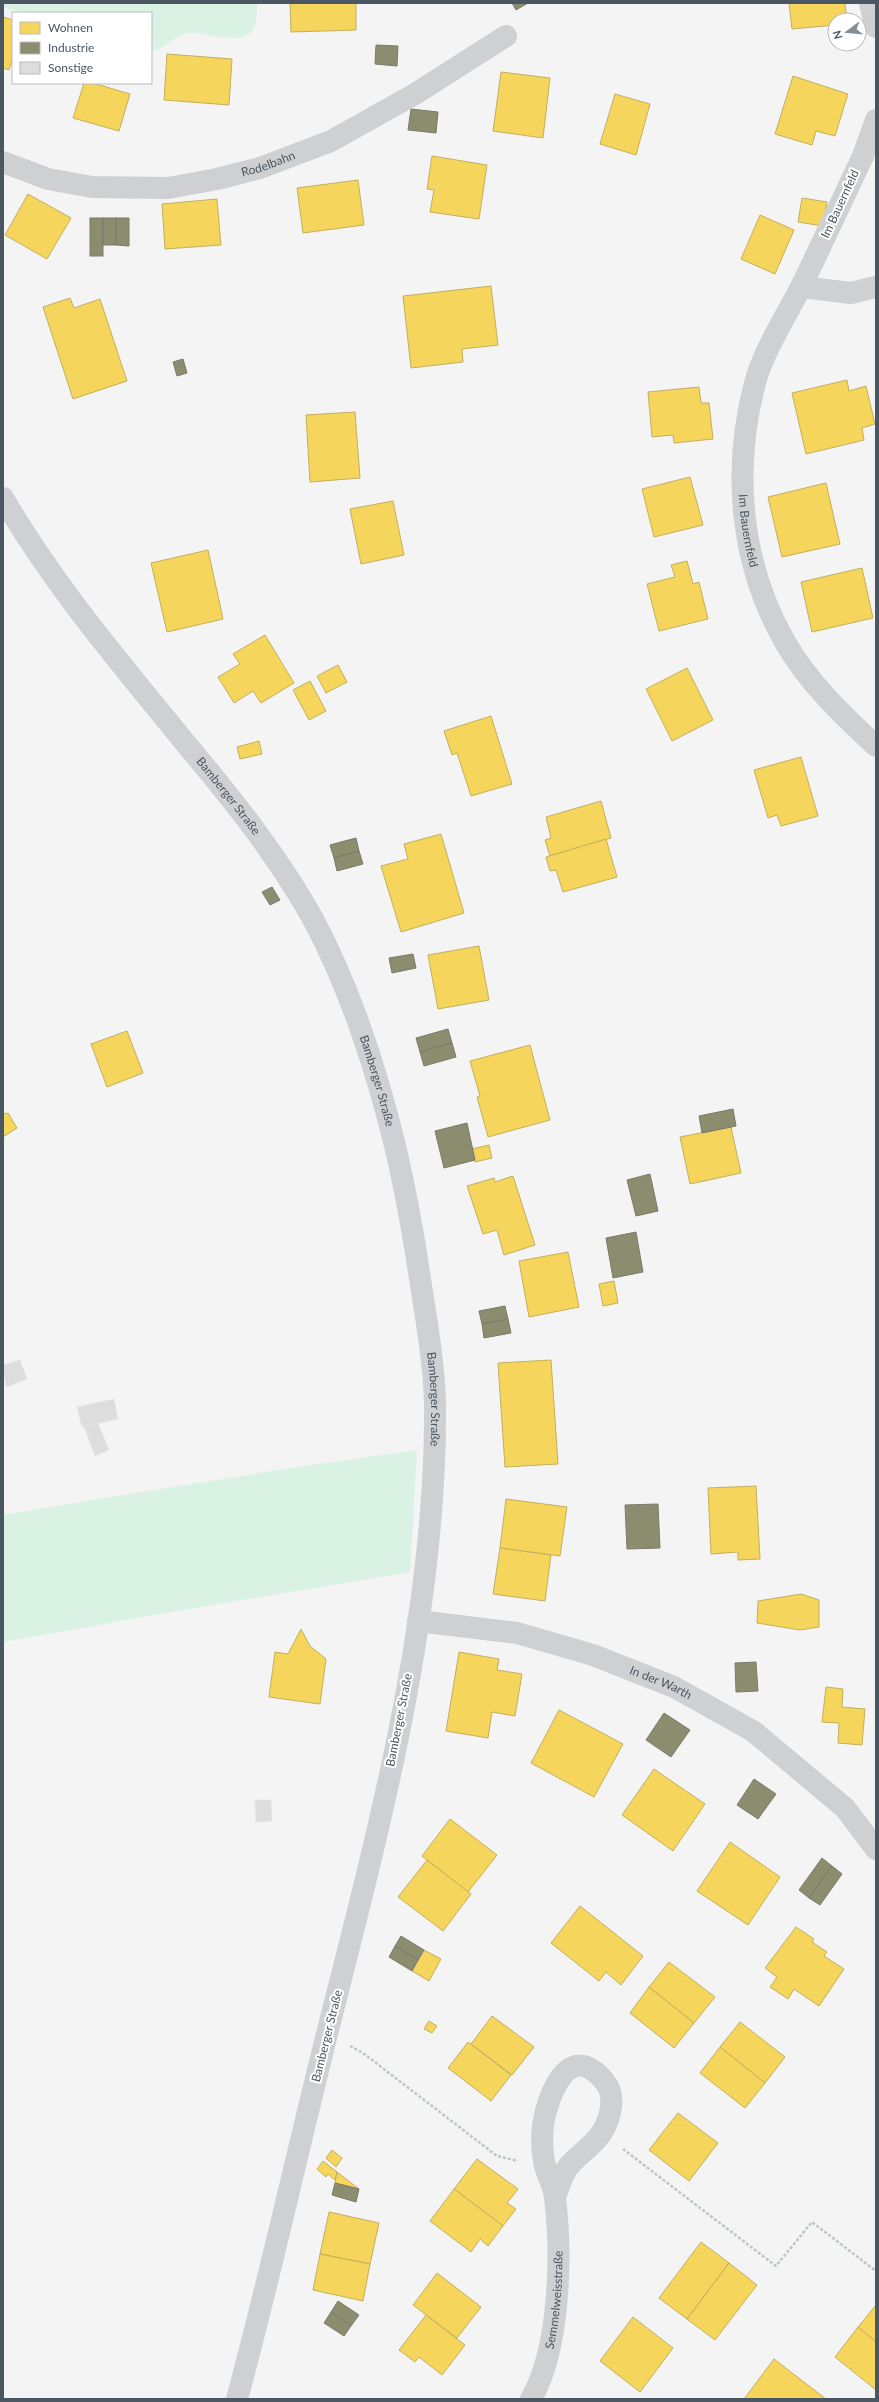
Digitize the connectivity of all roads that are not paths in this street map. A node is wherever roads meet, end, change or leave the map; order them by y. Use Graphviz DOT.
graph roads {
  1 [pos="870,3"];
  2 [pos="876,27"];
  3 [pos="506,36"];
  4 [pos="876,120"];
  5 [pos="3,162"];
  6 [pos="801,287"];
  7 [pos="876,287"];
  8 [pos="3,498"];
  9 [pos="876,746"];
  10 [pos="418,1621"];
  11 [pos="869,1835"];
  12 [pos="876,1848"];
  13 [pos="555,2197"];
  14 [pos="238,2399"];
  15 [pos="531,2399"];
  1 -- 2 [label="street"];
  3 -- 5 [label="street, Rodelbahn"];
  4 -- 6 [label="street, Im Bauernfeld"];
  6 -- 7 [label="street"];
  6 -- 9 [label="street, Im Bauernfeld"];
  8 -- 10 [label="street, Bamberger Straße"];
  10 -- 11 [label="street, In der Warth"];
  10 -- 14 [label="street, Bamberger Straße"];
  11 -- 12 [label="street, In der Warth"];
  13 -- 13 [label="street, Semmelweisstraße"];
  13 -- 15 [label="street, Semmelweisstraße"];
}
